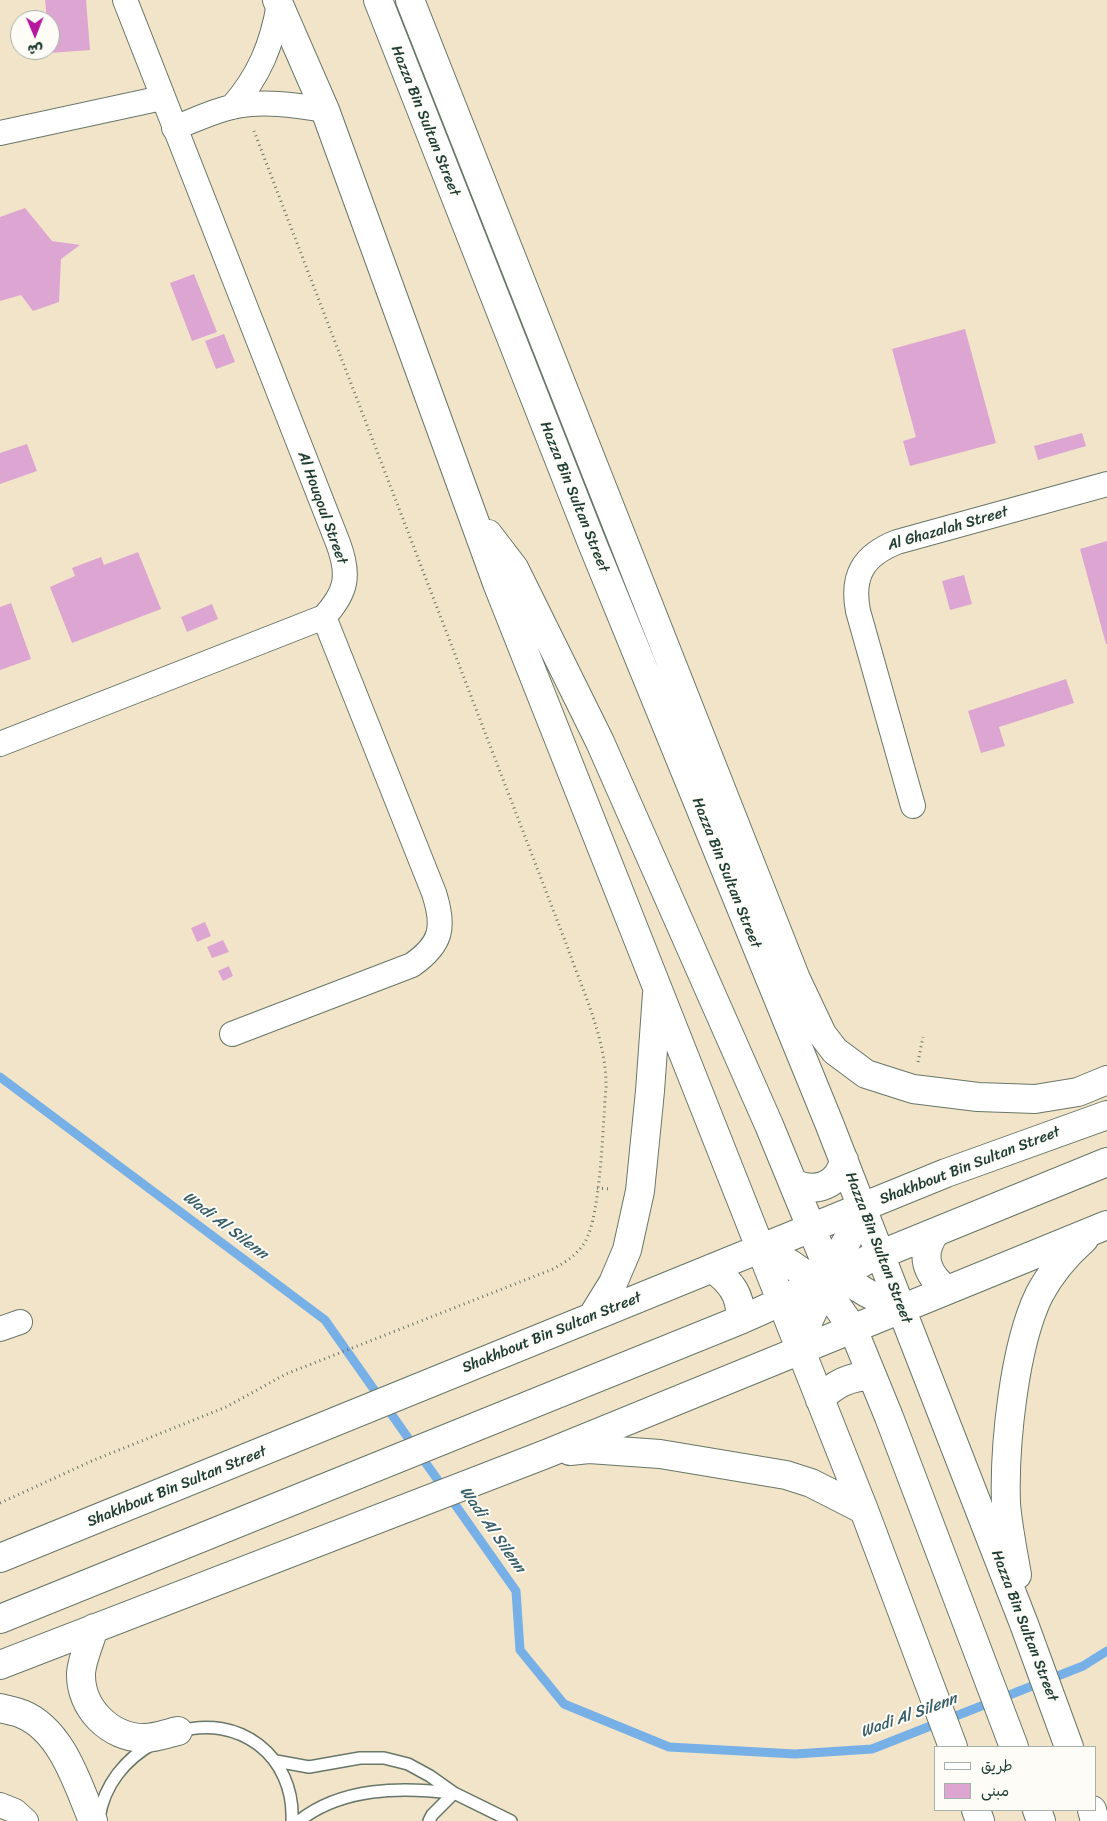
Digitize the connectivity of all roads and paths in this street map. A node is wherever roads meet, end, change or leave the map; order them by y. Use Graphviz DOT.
graph roads {
  1 [pos="125,0"];
  2 [pos="378,0"];
  3 [pos="410,0"];
  4 [pos="278,2"];
  5 [pos="162,98"];
  6 [pos="238,106"];
  7 [pos="325,110"];
  8 [pos="174,128"];
  9 [pos="0,133"];
  10 [pos="1107,484"];
  11 [pos="472,513"];
  12 [pos="324,617"];
  13 [pos="0,744"];
  14 [pos="913,806"];
  15 [pos="658,985"];
  16 [pos="232,1034"];
  17 [pos="1107,1080"];
  18 [pos="1107,1115"];
  19 [pos="844,1160"];
  20 [pos="1107,1162"];
  21 [pos="793,1183"];
  22 [pos="862,1207"];
  23 [pos="1101,1227"];
  24 [pos="811,1228"];
  25 [pos="934,1233"];
  26 [pos="761,1248"];
  27 [pos="881,1254"];
  28 [pos="712,1268"];
  29 [pos="828,1278"];
  30 [pos="947,1290"];
  31 [pos="782,1302"];
  32 [pos="902,1307"];
  33 [pos="592,1317"];
  34 [pos="740,1320"];
  35 [pos="853,1329"];
  36 [pos="801,1350"];
  37 [pos="872,1376"];
  38 [pos="820,1400"];
  39 [pos="546,1454"];
  40 [pos="0,1503"];
  41 [pos="864,1510"];
  42 [pos="0,1558"];
  43 [pos="0,1619"];
  44 [pos="1024,1624"];
  45 [pos="94,1628"];
  46 [pos="0,1665"];
  47 [pos="0,1708"];
  48 [pos="178,1731"];
  49 [pos="953,1746"];
  50 [pos="1014,1746"];
  51 [pos="1069,1746"];
  52 [pos="276,1761"];
  53 [pos="454,1793"];
  54 [pos="0,1805"];
  55 [pos="26,1821"];
  56 [pos="93,1821"];
  57 [pos="99,1821"];
  58 [pos="292,1821"];
  59 [pos="299,1821"];
  60 [pos="429,1821"];
  61 [pos="511,1821"];
  1 -- 5 [label="street, Al Houqoul Street"];
  2 -- 19 [label="main road, Hazza Bin Sultan Street"];
  3 -- 17 [label="main road"];
  4 -- 6 [label="street"];
  4 -- 7 [label="main road"];
  5 -- 8 [label="street, Al Houqoul Street"];
  5 -- 9 [label="street"];
  6 -- 7 [label="street"];
  6 -- 8 [label="street"];
  6 -- 40 [label="path"];
  7 -- 11 [label="main road"];
  8 -- 12 [label="street, Al Houqoul Street"];
  10 -- 14 [label="street, Al Ghazalah Street"];
  11 -- 15 [label="main road"];
  11 -- 21 [label="main road"];
  12 -- 13 [label="street, Al Houqoul Street"];
  12 -- 16 [label="street"];
  15 -- 26 [label="main road"];
  15 -- 33 [label="main road"];
  18 -- 22 [label="main road, Shakhbout Bin Sultan Street"];
  19 -- 21 [label="main road"];
  19 -- 22 [label="main road, Hazza Bin Sultan Street"];
  20 -- 25 [label="main road"];
  21 -- 24 [label="main road"];
  22 -- 24 [label="main road, Shakhbout Bin Sultan Street"];
  22 -- 27 [label="main road, Hazza Bin Sultan Street"];
  22 -- 29 [label="main road"];
  23 -- 30 [label="main road"];
  23 -- 44 [label="main road"];
  24 -- 26 [label="main road, Shakhbout Bin Sultan Street"];
  24 -- 29 [label="main road"];
  25 -- 27 [label="main road"];
  25 -- 30 [label="main road"];
  26 -- 28 [label="main road, Shakhbout Bin Sultan Street"];
  26 -- 29 [label="main road"];
  26 -- 31 [label="main road"];
  27 -- 29 [label="main road"];
  27 -- 32 [label="main road, Hazza Bin Sultan Street"];
  28 -- 33 [label="main road, Shakhbout Bin Sultan Street"];
  28 -- 34 [label="main road"];
  29 -- 31 [label="main road"];
  29 -- 32 [label="main road"];
  29 -- 35 [label="main road"];
  29 -- 36 [label="main road"];
  30 -- 32 [label="main road"];
  31 -- 34 [label="main road"];
  31 -- 36 [label="main road"];
  32 -- 35 [label="main road"];
  32 -- 44 [label="main road, Hazza Bin Sultan Street"];
  33 -- 42 [label="main road, Shakhbout Bin Sultan Street"];
  34 -- 43 [label="main road"];
  35 -- 36 [label="main road"];
  35 -- 37 [label="main road"];
  36 -- 38 [label="main road"];
  36 -- 39 [label="main road"];
  37 -- 38 [label="main road"];
  37 -- 50 [label="main road"];
  38 -- 41 [label="main road"];
  39 -- 41 [label="main road"];
  39 -- 45 [label="main road"];
  41 -- 49 [label="main road"];
  44 -- 51 [label="main road, Hazza Bin Sultan Street"];
  45 -- 46 [label="main road"];
  45 -- 48 [label="main road"];
  47 -- 56 [label="main road"];
  48 -- 52 [label="lane"];
  48 -- 57 [label="lane"];
  52 -- 53 [label="lane"];
  52 -- 58 [label="lane"];
  53 -- 59 [label="lane"];
  53 -- 60 [label="lane"];
  53 -- 61 [label="lane"];
  54 -- 55 [label="street"];
}
